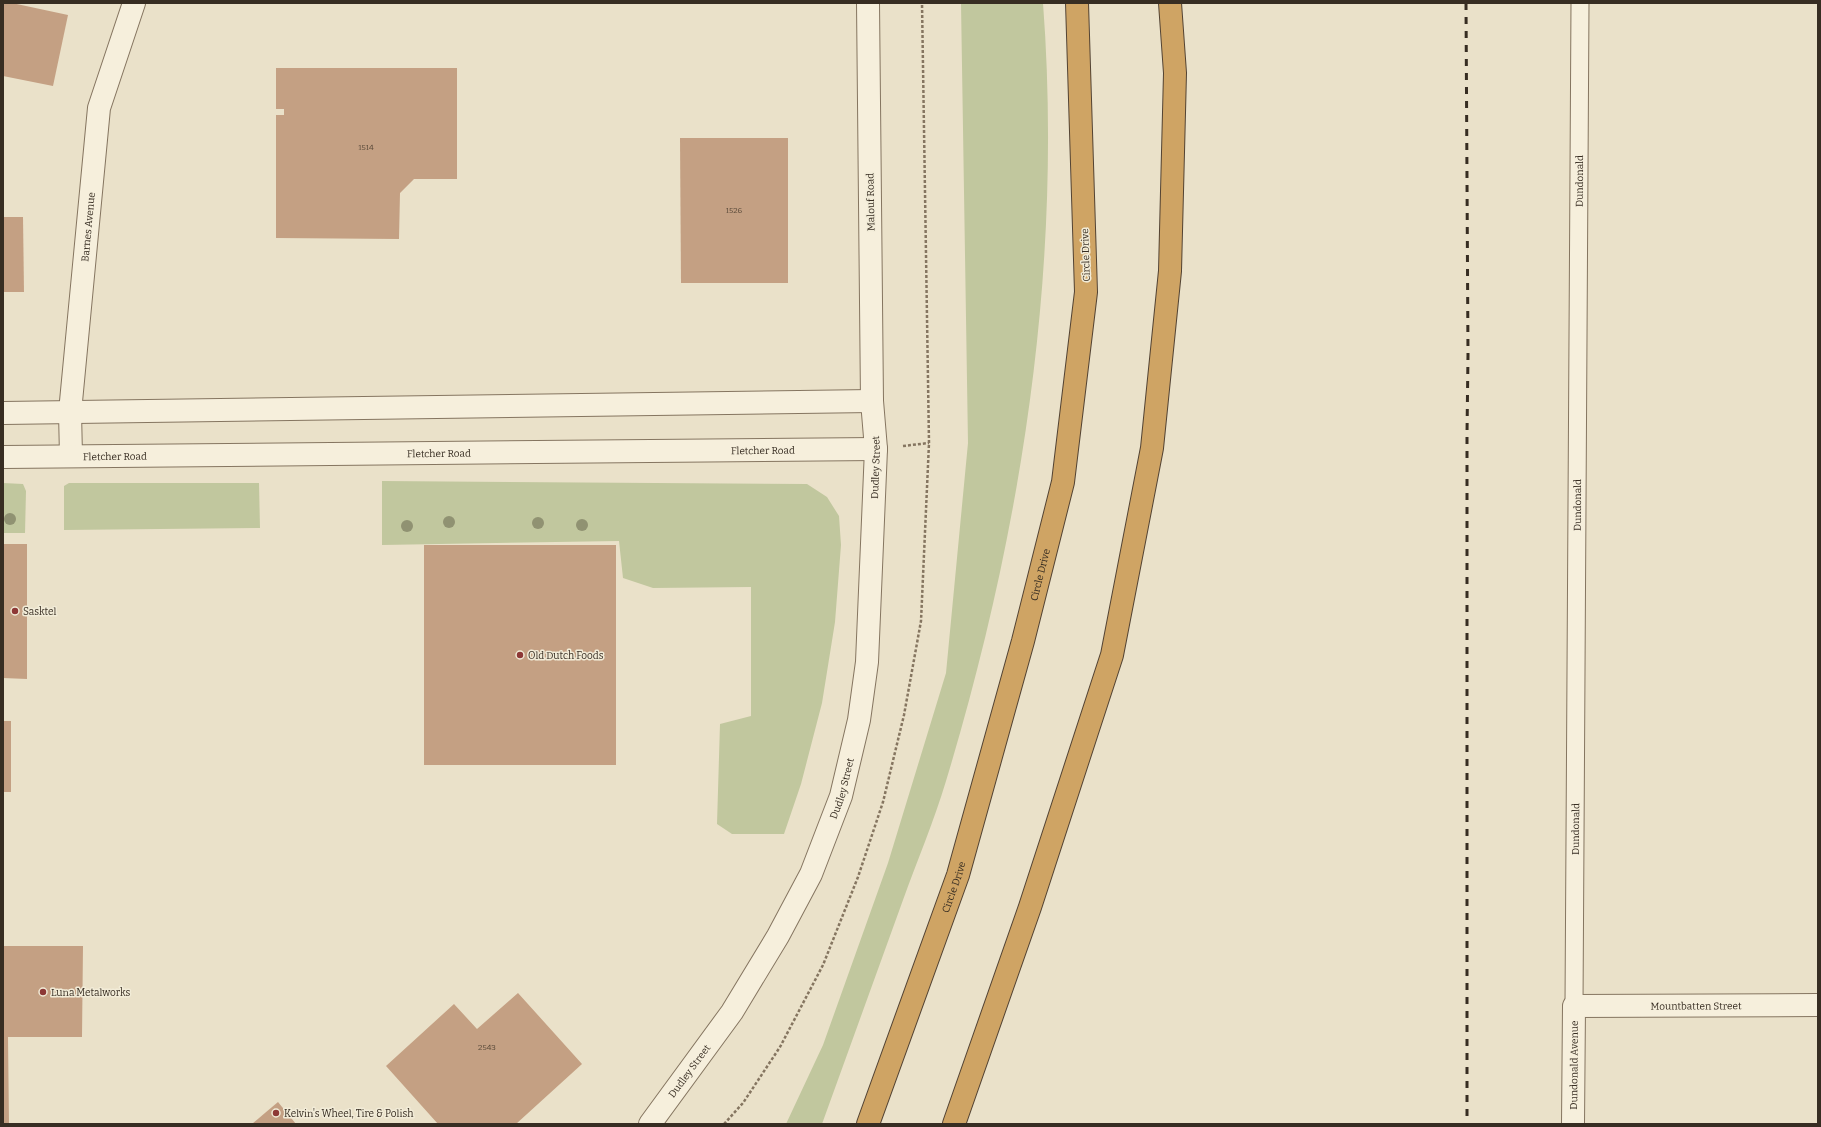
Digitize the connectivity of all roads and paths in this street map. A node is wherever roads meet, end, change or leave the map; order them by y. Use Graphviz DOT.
graph roads {
  1 [pos="134,3"];
  2 [pos="868,3"];
  3 [pos="1077,3"];
  4 [pos="1170,3"];
  5 [pos="1580,3"];
  6 [pos="872,401"];
  7 [pos="70,412"];
  8 [pos="3,413"];
  9 [pos="876,449"];
  10 [pos="71,456"];
  11 [pos="3,457"];
  12 [pos="1818,1005"];
  13 [pos="1574,1006"];
  14 [pos="650,1124"];
  15 [pos="868,1124"];
  16 [pos="954,1124"];
  17 [pos="1573,1124"];
  1 -- 7 [label="street, Barnes Avenue"];
  2 -- 6 [label="street, Malouf Road"];
  3 -- 15 [label="highway, Circle Drive"];
  4 -- 16 [label="highway"];
  5 -- 13 [label="lane, Dundonald"];
  6 -- 7 [label="street"];
  6 -- 9 [label="street, Dudley Street"];
  7 -- 8 [label="street"];
  7 -- 10 [label="street, Barnes Avenue"];
  9 -- 10 [label="street, Fletcher Road"];
  9 -- 14 [label="street, Dudley Street"];
  10 -- 11 [label="street, Fletcher Road"];
  12 -- 13 [label="street, Mountbatten Street"];
  13 -- 17 [label="street, Dundonald Avenue"];
}
